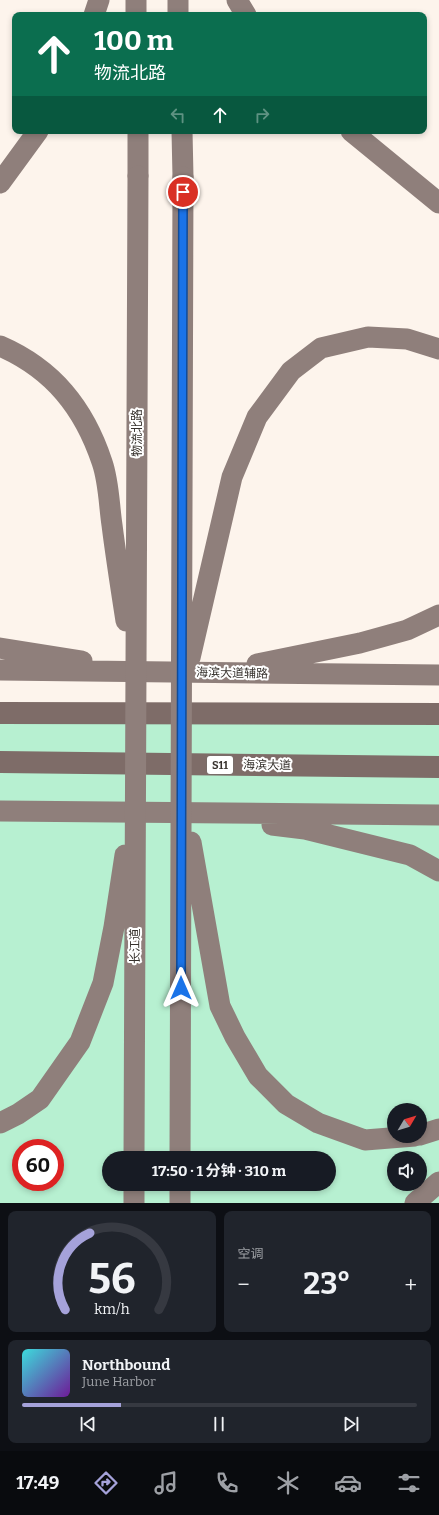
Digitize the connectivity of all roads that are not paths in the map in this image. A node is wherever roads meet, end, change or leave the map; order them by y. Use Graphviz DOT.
graph roads {
  1 [pos="99,0"];
  2 [pos="136,0"];
  3 [pos="178,0"];
  4 [pos="237,0"];
  5 [pos="95,12"];
  6 [pos="136,12"];
  7 [pos="178,12"];
  8 [pos="244,12"];
  9 [pos="36,134"];
  10 [pos="138,134"];
  11 [pos="182,134"];
  12 [pos="355,134"];
  13 [pos="0,182"];
  14 [pos="439,203"];
  15 [pos="0,346"];
  16 [pos="439,349"];
  17 [pos="439,615"];
  18 [pos="0,648"];
  19 [pos="0,670"];
  20 [pos="151,672"];
  21 [pos="217,672"];
  22 [pos="439,675"];
  23 [pos="136,692"];
  24 [pos="182,692"];
  25 [pos="0,713"];
  26 [pos="439,714"];
  27 [pos="136,734"];
  28 [pos="0,762"];
  29 [pos="439,767"];
  30 [pos="136,777"];
  31 [pos="182,787"];
  32 [pos="0,811"];
  33 [pos="79,812"];
  34 [pos="158,813"];
  35 [pos="439,815"];
  36 [pos="0,825"];
  37 [pos="439,871"];
  38 [pos="0,1123"];
  39 [pos="439,1129"];
  40 [pos="427,1133"];
  41 [pos="387,1138"];
  42 [pos="134,1151"];
  43 [pos="180,1151"];
  44 [pos="439,1182"];
  45 [pos="134,1191"];
  46 [pos="180,1191"];
  47 [pos="134,1203"];
  48 [pos="180,1203"];
  49 [pos="415,1203"];
  1 -- 5 [label="main road"];
  2 -- 6 [label="main road"];
  3 -- 7 [label="main road"];
  4 -- 8 [label="main road"];
  9 -- 13 [label="main road"];
  10 -- 23 [label="main road, 物流北路, bridge"];
  11 -- 24 [label="main road, bridge"];
  12 -- 14 [label="main road"];
  15 -- 23 [label="main road, bridge"];
  16 -- 24 [label="main road, bridge"];
  17 -- 21 [label="main road"];
  18 -- 20 [label="main road"];
  19 -- 20 [label="main road, 海滨大道辅路"];
  20 -- 21 [label="main road, 海滨大道辅路"];
  21 -- 22 [label="main road, 海滨大道辅路"];
  23 -- 27 [label="main road, 物流北路, bridge"];
  24 -- 31 [label="main road, bridge"];
  25 -- 26 [label="highway"];
  27 -- 30 [label="main road, 长江道, bridge"];
  28 -- 29 [label="highway, 海滨大道 / S11"];
  30 -- 38 [label="main road, bridge"];
  30 -- 42 [label="main road, 长江道, bridge"];
  31 -- 41 [label="main road, bridge"];
  31 -- 43 [label="main road, bridge"];
  32 -- 33 [label="main road"];
  33 -- 34 [label="main road"];
  33 -- 36 [label="main road"];
  34 -- 35 [label="main road"];
  34 -- 37 [label="main road"];
  39 -- 40 [label="main road"];
  44 -- 49 [label="main road"];
  45 -- 47 [label="main road"];
  46 -- 48 [label="main road"];
}
